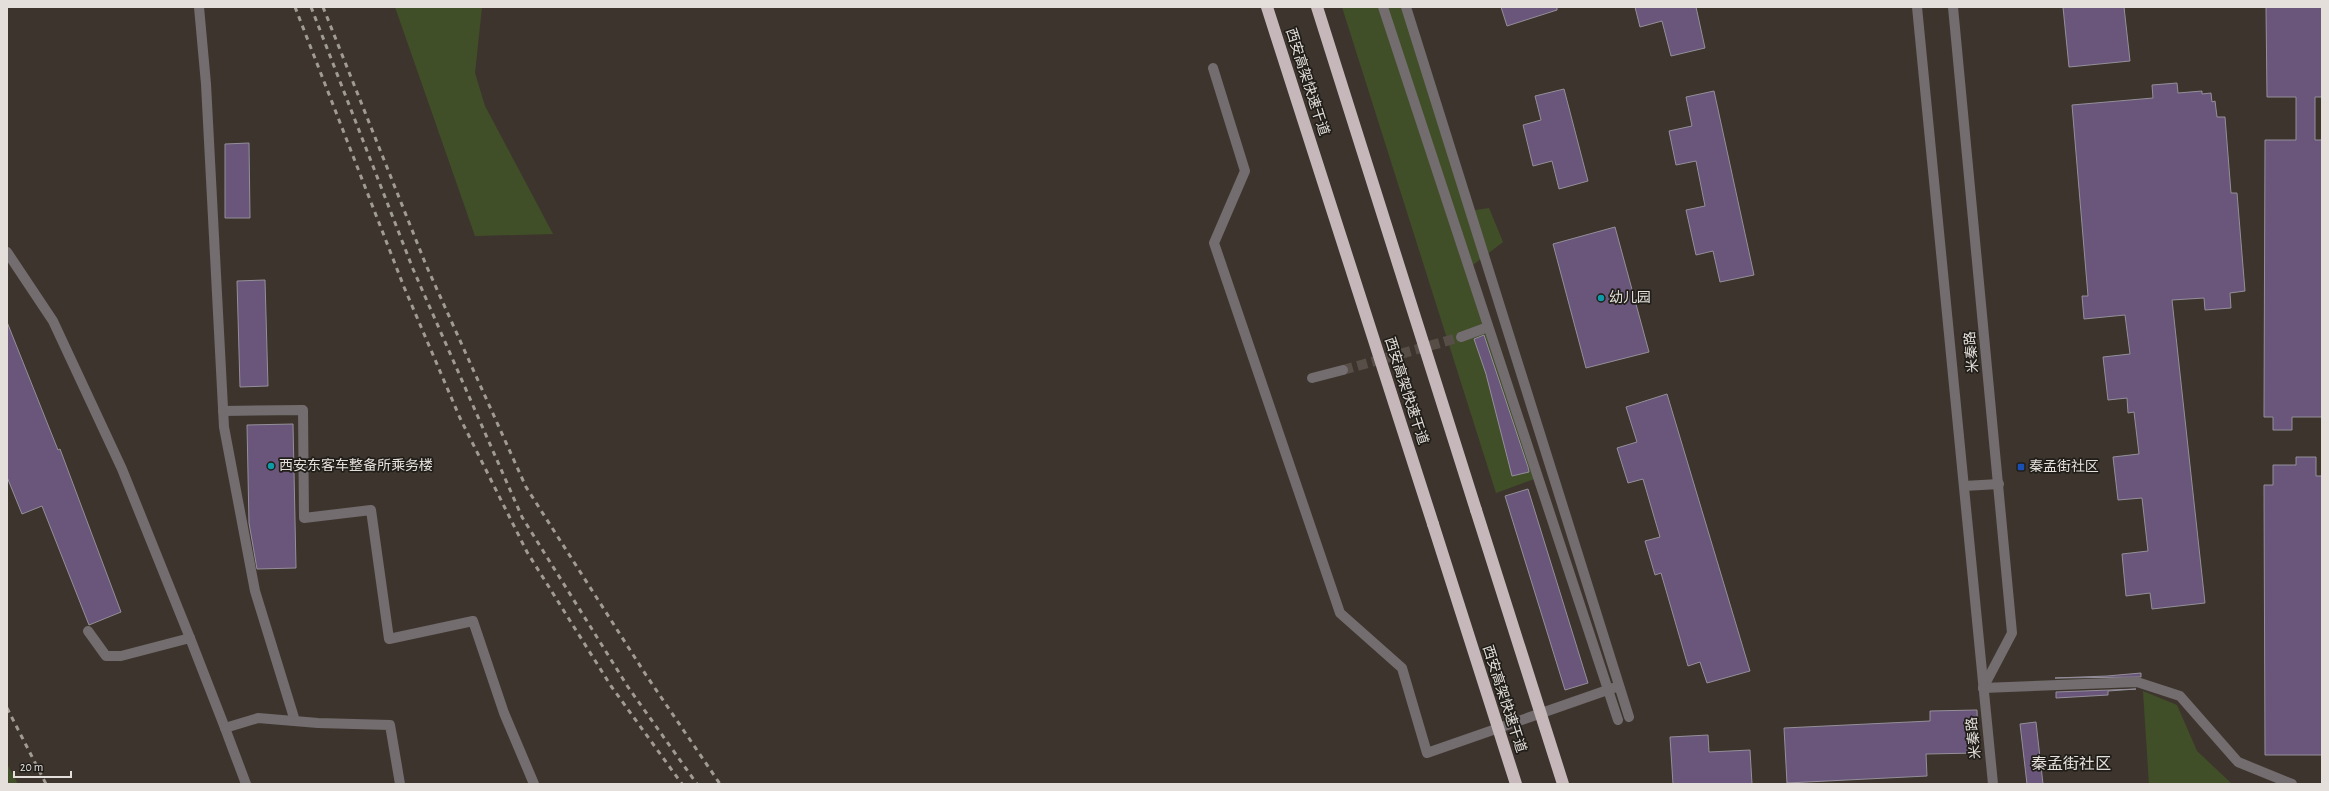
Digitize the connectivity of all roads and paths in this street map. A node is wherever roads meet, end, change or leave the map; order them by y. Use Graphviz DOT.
graph roads {
  1 [pos="200,7"];
  2 [pos="1266,7"];
  3 [pos="1316,7"];
  4 [pos="1383,7"];
  5 [pos="1406,7"];
  6 [pos="1917,7"];
  7 [pos="1953,7"];
  8 [pos="1214,68"];
  9 [pos="7,252"];
  10 [pos="1488,327"];
  11 [pos="1461,336"];
  12 [pos="1343,370"];
  13 [pos="1312,378"];
  14 [pos="223,411"];
  15 [pos="1999,484"];
  16 [pos="1964,486"];
  17 [pos="88,631"];
  18 [pos="190,638"];
  19 [pos="1620,686"];
  20 [pos="1983,688"];
  21 [pos="1608,690"];
  22 [pos="1629,717"];
  23 [pos="1618,720"];
  24 [pos="295,721"];
  25 [pos="224,728"];
  26 [pos="246,784"];
  27 [pos="400,784"];
  28 [pos="534,784"];
  29 [pos="1516,784"];
  30 [pos="1563,784"];
  31 [pos="1993,784"];
  32 [pos="2292,784"];
  1 -- 14 [label="street"];
  2 -- 29 [label="highway, 西安高架快速干道, bridge"];
  3 -- 30 [label="highway, bridge"];
  4 -- 10 [label="street"];
  5 -- 19 [label="street"];
  6 -- 16 [label="street, 米秦路"];
  7 -- 15 [label="street, 米秦路"];
  8 -- 21 [label="street"];
  9 -- 18 [label="street"];
  10 -- 11 [label="street"];
  10 -- 21 [label="street"];
  12 -- 13 [label="street"];
  14 -- 24 [label="street"];
  14 -- 28 [label="street"];
  15 -- 16 [label="street"];
  15 -- 20 [label="street, 米秦路"];
  16 -- 20 [label="street, 米秦路"];
  17 -- 18 [label="street"];
  18 -- 25 [label="street"];
  19 -- 21 [label="street"];
  19 -- 22 [label="street"];
  20 -- 31 [label="street, 米秦路"];
  20 -- 32 [label="street"];
  21 -- 23 [label="street"];
  24 -- 25 [label="street"];
  24 -- 27 [label="street"];
  25 -- 26 [label="street"];
}
